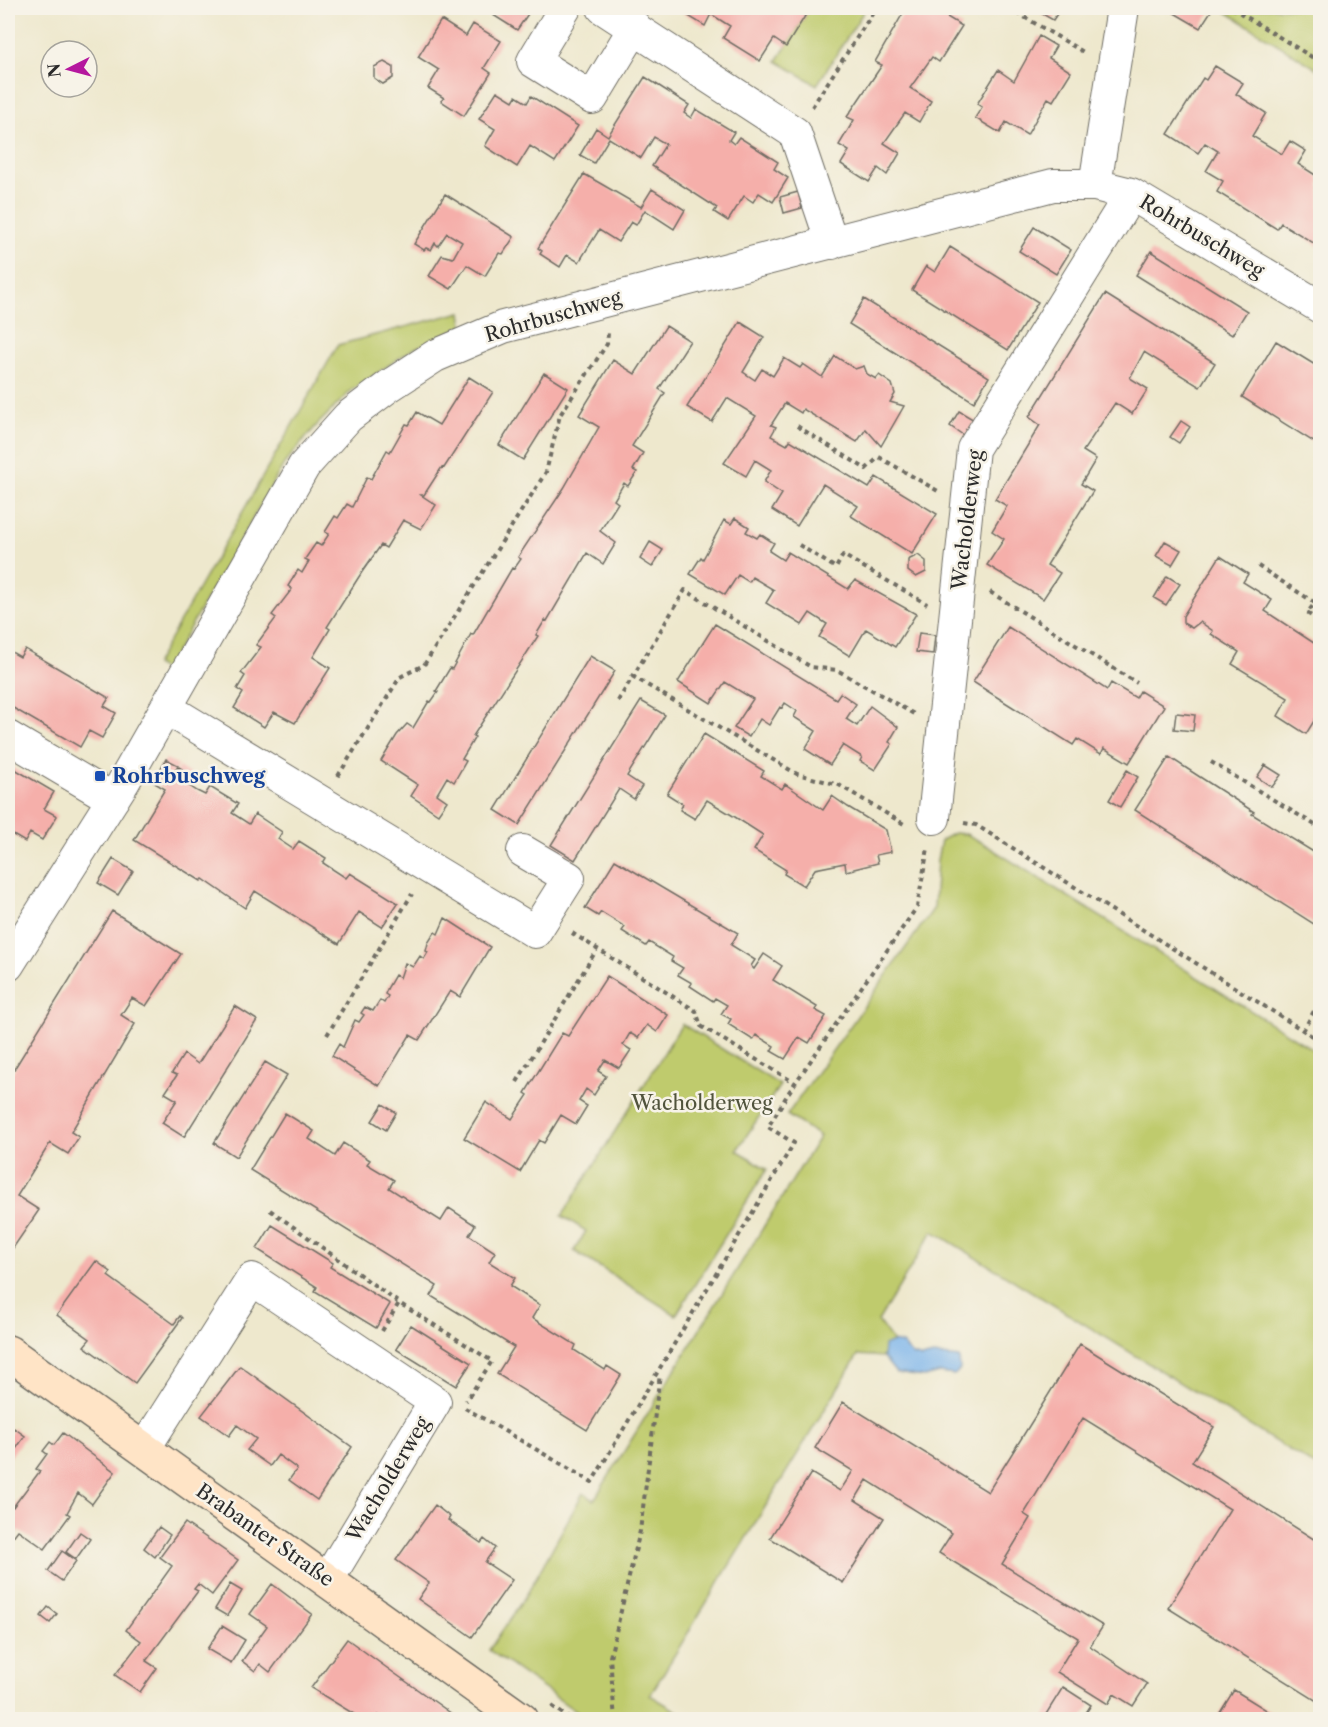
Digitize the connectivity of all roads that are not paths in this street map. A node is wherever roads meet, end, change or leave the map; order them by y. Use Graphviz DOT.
graph roads {
  1 [pos="565,8"];
  2 [pos="603,8"];
  3 [pos="1123,8"];
  4 [pos="635,27"];
  5 [pos="1095,185"];
  6 [pos="1131,194"];
  7 [pos="832,243"];
  8 [pos="1320,307"];
  9 [pos="166,708"];
  10 [pos="8,737"];
  11 [pos="113,799"];
  12 [pos="932,829"];
  13 [pos="523,851"];
  14 [pos="8,965"];
  15 [pos="8,1353"];
  16 [pos="144,1449"];
  17 [pos="328,1579"];
  18 [pos="522,1719"];
  1 -- 4 [label="street"];
  2 -- 4 [label="street"];
  3 -- 5 [label="street"];
  4 -- 7 [label="street"];
  5 -- 6 [label="street, Rohrbuschweg"];
  5 -- 7 [label="street, Rohrbuschweg"];
  6 -- 8 [label="street, Rohrbuschweg"];
  6 -- 12 [label="street, Wacholderweg"];
  7 -- 9 [label="street, Rohrbuschweg"];
  9 -- 11 [label="street, Rohrbuschweg"];
  9 -- 13 [label="street"];
  10 -- 11 [label="street"];
  11 -- 14 [label="street, Rohrbuschweg"];
  15 -- 16 [label="main road, Brabanter Straße"];
  16 -- 17 [label="main road, Brabanter Straße"];
  16 -- 17 [label="street, Wacholderweg"];
  17 -- 18 [label="main road, Brabanter Straße"];
}
